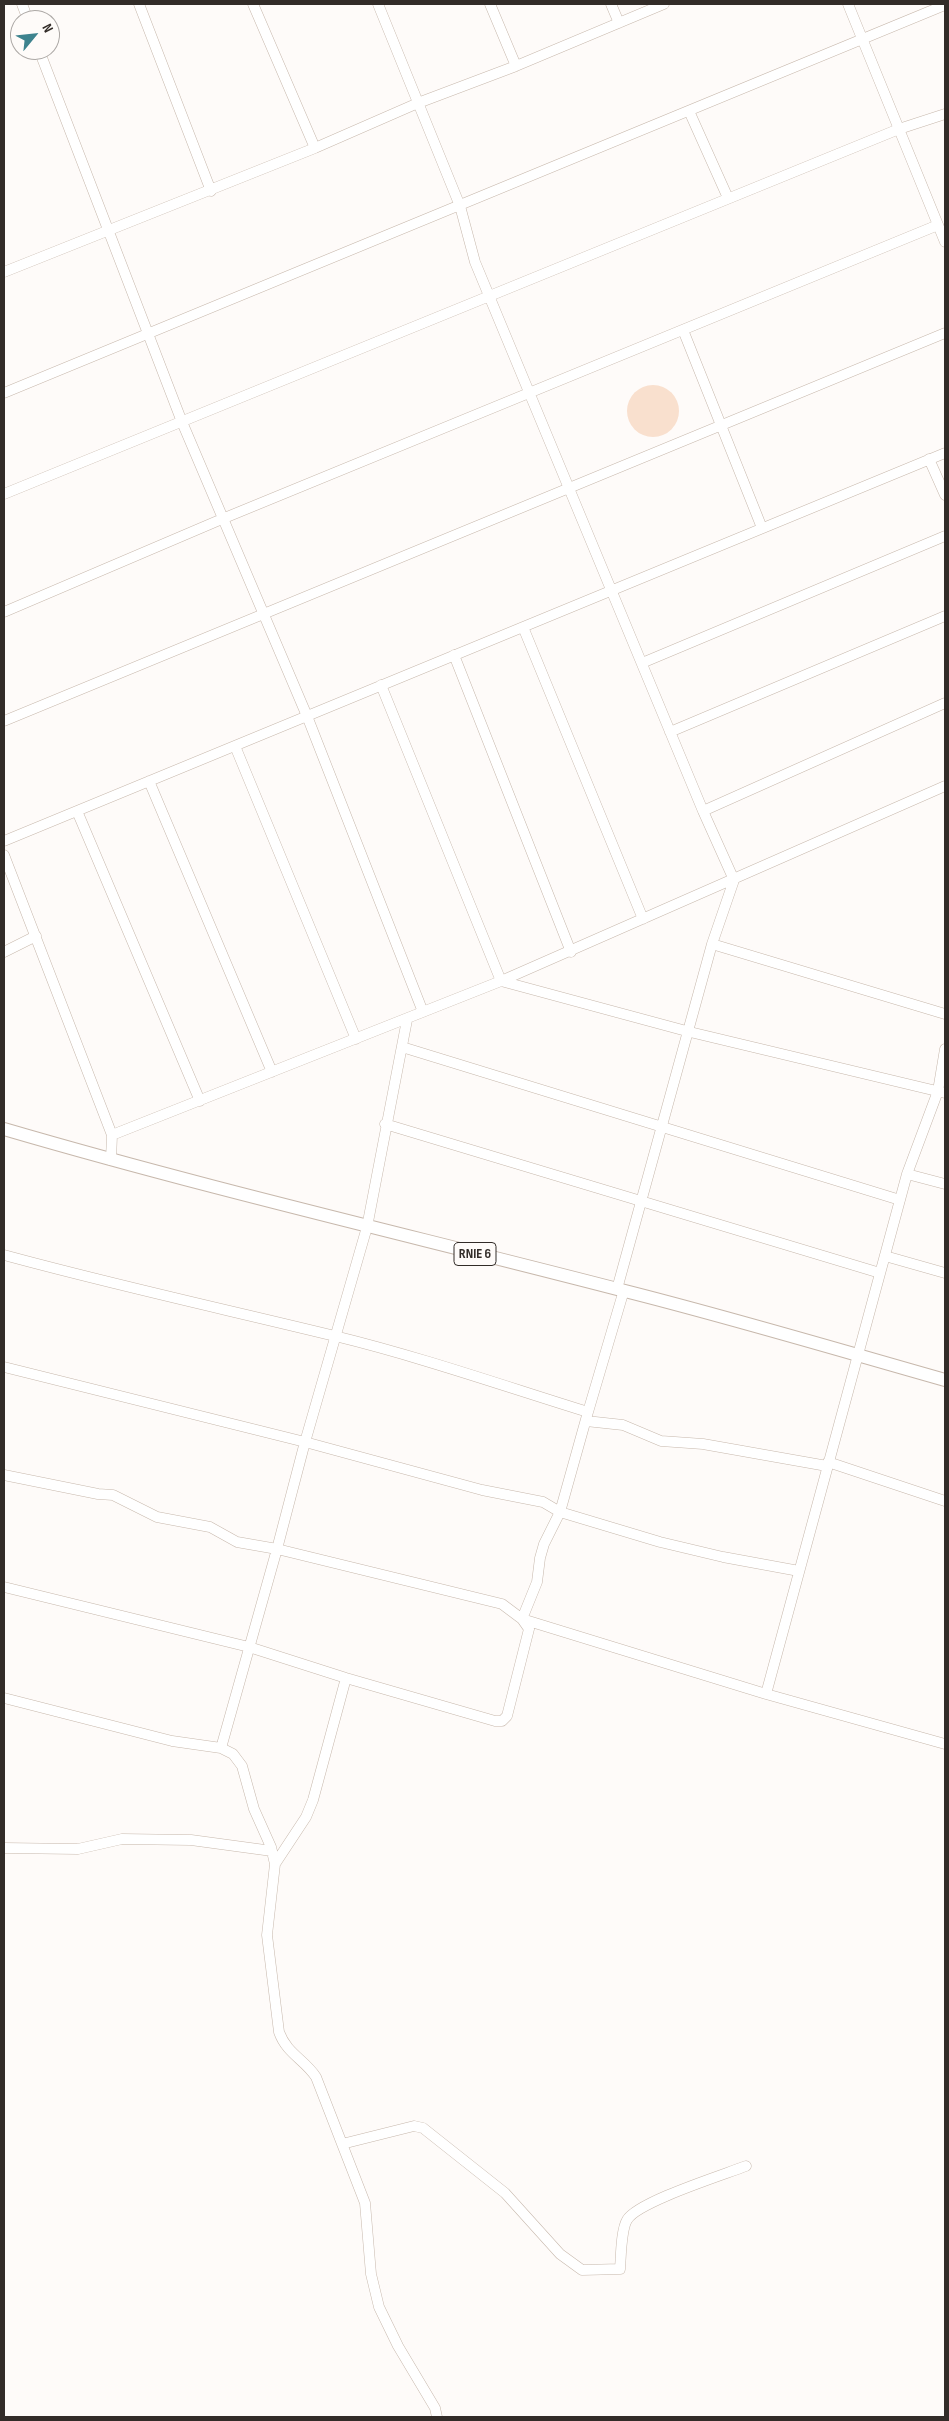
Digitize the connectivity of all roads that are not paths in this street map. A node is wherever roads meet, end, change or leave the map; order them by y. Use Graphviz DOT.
graph roads {
  1 [pos="139,4"];
  2 [pos="254,4"];
  3 [pos="378,4"];
  4 [pos="490,4"];
  5 [pos="611,4"];
  6 [pos="664,4"];
  7 [pos="848,4"];
  8 [pos="945,5"];
  9 [pos="619,23"];
  10 [pos="862,40"];
  11 [pos="43,60"];
  12 [pos="516,66"];
  13 [pos="418,103"];
  14 [pos="689,111"];
  15 [pos="945,114"];
  16 [pos="899,129"];
  17 [pos="315,148"];
  18 [pos="211,191"];
  19 [pos="728,198"];
  20 [pos="460,206"];
  21 [pos="938,226"];
  22 [pos="108,232"];
  23 [pos="945,242"];
  24 [pos="4,272"];
  25 [pos="489,297"];
  26 [pos="683,330"];
  27 [pos="945,333"];
  28 [pos="147,334"];
  29 [pos="4,392"];
  30 [pos="530,393"];
  31 [pos="182,422"];
  32 [pos="722,426"];
  33 [pos="945,453"];
  34 [pos="929,459"];
  35 [pos="569,489"];
  36 [pos="4,494"];
  37 [pos="945,495"];
  38 [pos="222,519"];
  39 [pos="762,528"];
  40 [pos="945,536"];
  41 [pos="611,590"];
  42 [pos="4,612"];
  43 [pos="264,615"];
  44 [pos="945,616"];
  45 [pos="524,627"];
  46 [pos="454,655"];
  47 [pos="642,663"];
  48 [pos="381,686"];
  49 [pos="945,703"];
  50 [pos="307,716"];
  51 [pos="4,721"];
  52 [pos="670,732"];
  53 [pos="235,746"];
  54 [pos="149,781"];
  55 [pos="945,786"];
  56 [pos="77,811"];
  57 [pos="703,811"];
  58 [pos="4,841"];
  59 [pos="4,855"];
  60 [pos="734,880"];
  61 [pos="643,920"];
  62 [pos="36,936"];
  63 [pos="712,944"];
  64 [pos="4,952"];
  65 [pos="571,952"];
  66 [pos="501,981"];
  67 [pos="423,1012"];
  68 [pos="945,1014"];
  69 [pos="407,1020"];
  70 [pos="690,1032"];
  71 [pos="356,1039"];
  72 [pos="402,1047"];
  73 [pos="945,1049"];
  74 [pos="272,1072"];
  75 [pos="941,1092"];
  76 [pos="200,1101"];
  77 [pos="385,1124"];
  78 [pos="662,1127"];
  79 [pos="4,1129"];
  80 [pos="112,1135"];
  81 [pos="111,1160"];
  82 [pos="908,1174"];
  83 [pos="945,1184"];
  84 [pos="900,1200"];
  85 [pos="641,1201"];
  86 [pos="367,1227"];
  87 [pos="4,1255"];
  88 [pos="884,1256"];
  89 [pos="880,1273"];
  90 [pos="945,1274"];
  91 [pos="621,1290"];
  92 [pos="336,1336"];
  93 [pos="857,1355"];
  94 [pos="4,1367"];
  95 [pos="945,1380"];
  96 [pos="587,1417"];
  97 [pos="305,1442"];
  98 [pos="828,1464"];
  99 [pos="4,1475"];
  100 [pos="566,1494"];
  101 [pos="945,1501"];
  102 [pos="544,1502"];
  103 [pos="560,1512"];
  104 [pos="277,1548"];
  105 [pos="799,1571"];
  106 [pos="4,1587"];
  107 [pos="522,1619"];
  108 [pos="249,1647"];
  109 [pos="346,1678"];
  110 [pos="766,1694"];
  111 [pos="4,1698"];
  112 [pos="945,1744"];
  113 [pos="220,1748"];
  114 [pos="4,1848"];
  115 [pos="272,1851"];
  116 [pos="275,1864"];
  117 [pos="342,2144"];
  118 [pos="746,2166"];
  119 [pos="437,2417"];
  1 -- 18 [label="street"];
  2 -- 17 [label="street"];
  3 -- 13 [label="street"];
  4 -- 12 [label="street"];
  5 -- 9 [label="street"];
  6 -- 9 [label="street"];
  7 -- 10 [label="street"];
  8 -- 10 [label="street"];
  9 -- 12 [label="street"];
  10 -- 14 [label="street"];
  10 -- 16 [label="street"];
  11 -- 22 [label="street"];
  12 -- 13 [label="street"];
  13 -- 17 [label="street"];
  13 -- 20 [label="street"];
  14 -- 19 [label="street"];
  14 -- 20 [label="street"];
  15 -- 16 [label="street"];
  16 -- 19 [label="street"];
  16 -- 21 [label="street"];
  17 -- 18 [label="street"];
  18 -- 22 [label="street"];
  19 -- 25 [label="street"];
  20 -- 25 [label="street"];
  20 -- 28 [label="street"];
  21 -- 23 [label="street"];
  21 -- 26 [label="street"];
  22 -- 24 [label="street"];
  22 -- 28 [label="street"];
  25 -- 30 [label="street"];
  25 -- 31 [label="street"];
  26 -- 30 [label="street"];
  26 -- 32 [label="street"];
  27 -- 32 [label="street"];
  28 -- 29 [label="street"];
  28 -- 31 [label="street"];
  30 -- 35 [label="street"];
  30 -- 38 [label="street"];
  31 -- 36 [label="street"];
  31 -- 38 [label="street"];
  32 -- 35 [label="street"];
  32 -- 39 [label="street"];
  33 -- 34 [label="street"];
  34 -- 37 [label="street"];
  34 -- 39 [label="street"];
  35 -- 41 [label="street"];
  35 -- 43 [label="street"];
  38 -- 42 [label="street"];
  38 -- 43 [label="street"];
  39 -- 41 [label="street"];
  40 -- 47 [label="street"];
  41 -- 45 [label="street"];
  41 -- 47 [label="street"];
  43 -- 50 [label="street"];
  43 -- 51 [label="street"];
  44 -- 52 [label="street"];
  45 -- 46 [label="street"];
  45 -- 61 [label="street"];
  46 -- 48 [label="street"];
  46 -- 65 [label="street"];
  47 -- 52 [label="street"];
  48 -- 50 [label="street"];
  48 -- 66 [label="street"];
  49 -- 57 [label="street"];
  50 -- 53 [label="street"];
  50 -- 67 [label="street"];
  52 -- 57 [label="street"];
  53 -- 54 [label="street"];
  53 -- 71 [label="street"];
  54 -- 56 [label="street"];
  54 -- 74 [label="street"];
  55 -- 60 [label="street"];
  56 -- 58 [label="street"];
  56 -- 76 [label="street"];
  57 -- 60 [label="street"];
  59 -- 62 [label="street"];
  60 -- 61 [label="street"];
  60 -- 63 [label="street"];
  61 -- 65 [label="street"];
  62 -- 64 [label="street"];
  62 -- 80 [label="street"];
  63 -- 68 [label="street"];
  63 -- 70 [label="street"];
  65 -- 66 [label="street"];
  66 -- 67 [label="street"];
  66 -- 70 [label="street"];
  67 -- 69 [label="street"];
  69 -- 71 [label="street"];
  69 -- 72 [label="street"];
  70 -- 75 [label="street"];
  70 -- 78 [label="street"];
  71 -- 74 [label="street"];
  72 -- 77 [label="street"];
  72 -- 78 [label="street"];
  73 -- 75 [label="street"];
  74 -- 76 [label="street"];
  75 -- 82 [label="street"];
  76 -- 80 [label="street"];
  77 -- 85 [label="street"];
  77 -- 86 [label="street"];
  78 -- 84 [label="street"];
  78 -- 85 [label="street"];
  79 -- 81 [label="main road, RNIE 6"];
  80 -- 81 [label="street"];
  81 -- 86 [label="main road, RNIE 6"];
  82 -- 83 [label="street"];
  82 -- 84 [label="street"];
  84 -- 88 [label="street"];
  85 -- 89 [label="street"];
  85 -- 91 [label="street"];
  86 -- 91 [label="main road, RNIE 6"];
  86 -- 92 [label="street"];
  87 -- 92 [label="street"];
  88 -- 89 [label="street"];
  88 -- 90 [label="street"];
  89 -- 93 [label="street"];
  91 -- 93 [label="main road, RNIE 6"];
  91 -- 96 [label="street"];
  92 -- 96 [label="street"];
  92 -- 97 [label="street"];
  93 -- 95 [label="main road, RNIE 6"];
  93 -- 98 [label="street"];
  94 -- 97 [label="street"];
  96 -- 98 [label="street"];
  96 -- 100 [label="street"];
  97 -- 102 [label="street"];
  97 -- 104 [label="street"];
  98 -- 101 [label="street"];
  98 -- 105 [label="street"];
  99 -- 104 [label="street"];
  100 -- 102 [label="street"];
  100 -- 103 [label="street"];
  102 -- 103 [label="street"];
  103 -- 105 [label="street"];
  103 -- 107 [label="street"];
  104 -- 107 [label="street"];
  104 -- 108 [label="street"];
  105 -- 110 [label="street"];
  106 -- 108 [label="street"];
  107 -- 109 [label="street"];
  107 -- 110 [label="street"];
  108 -- 109 [label="street"];
  108 -- 113 [label="street"];
  109 -- 116 [label="street"];
  110 -- 112 [label="street"];
  111 -- 113 [label="street"];
  113 -- 115 [label="street"];
  114 -- 115 [label="street"];
  115 -- 116 [label="street"];
  116 -- 117 [label="street"];
  117 -- 118 [label="street"];
  117 -- 119 [label="street"];
}
